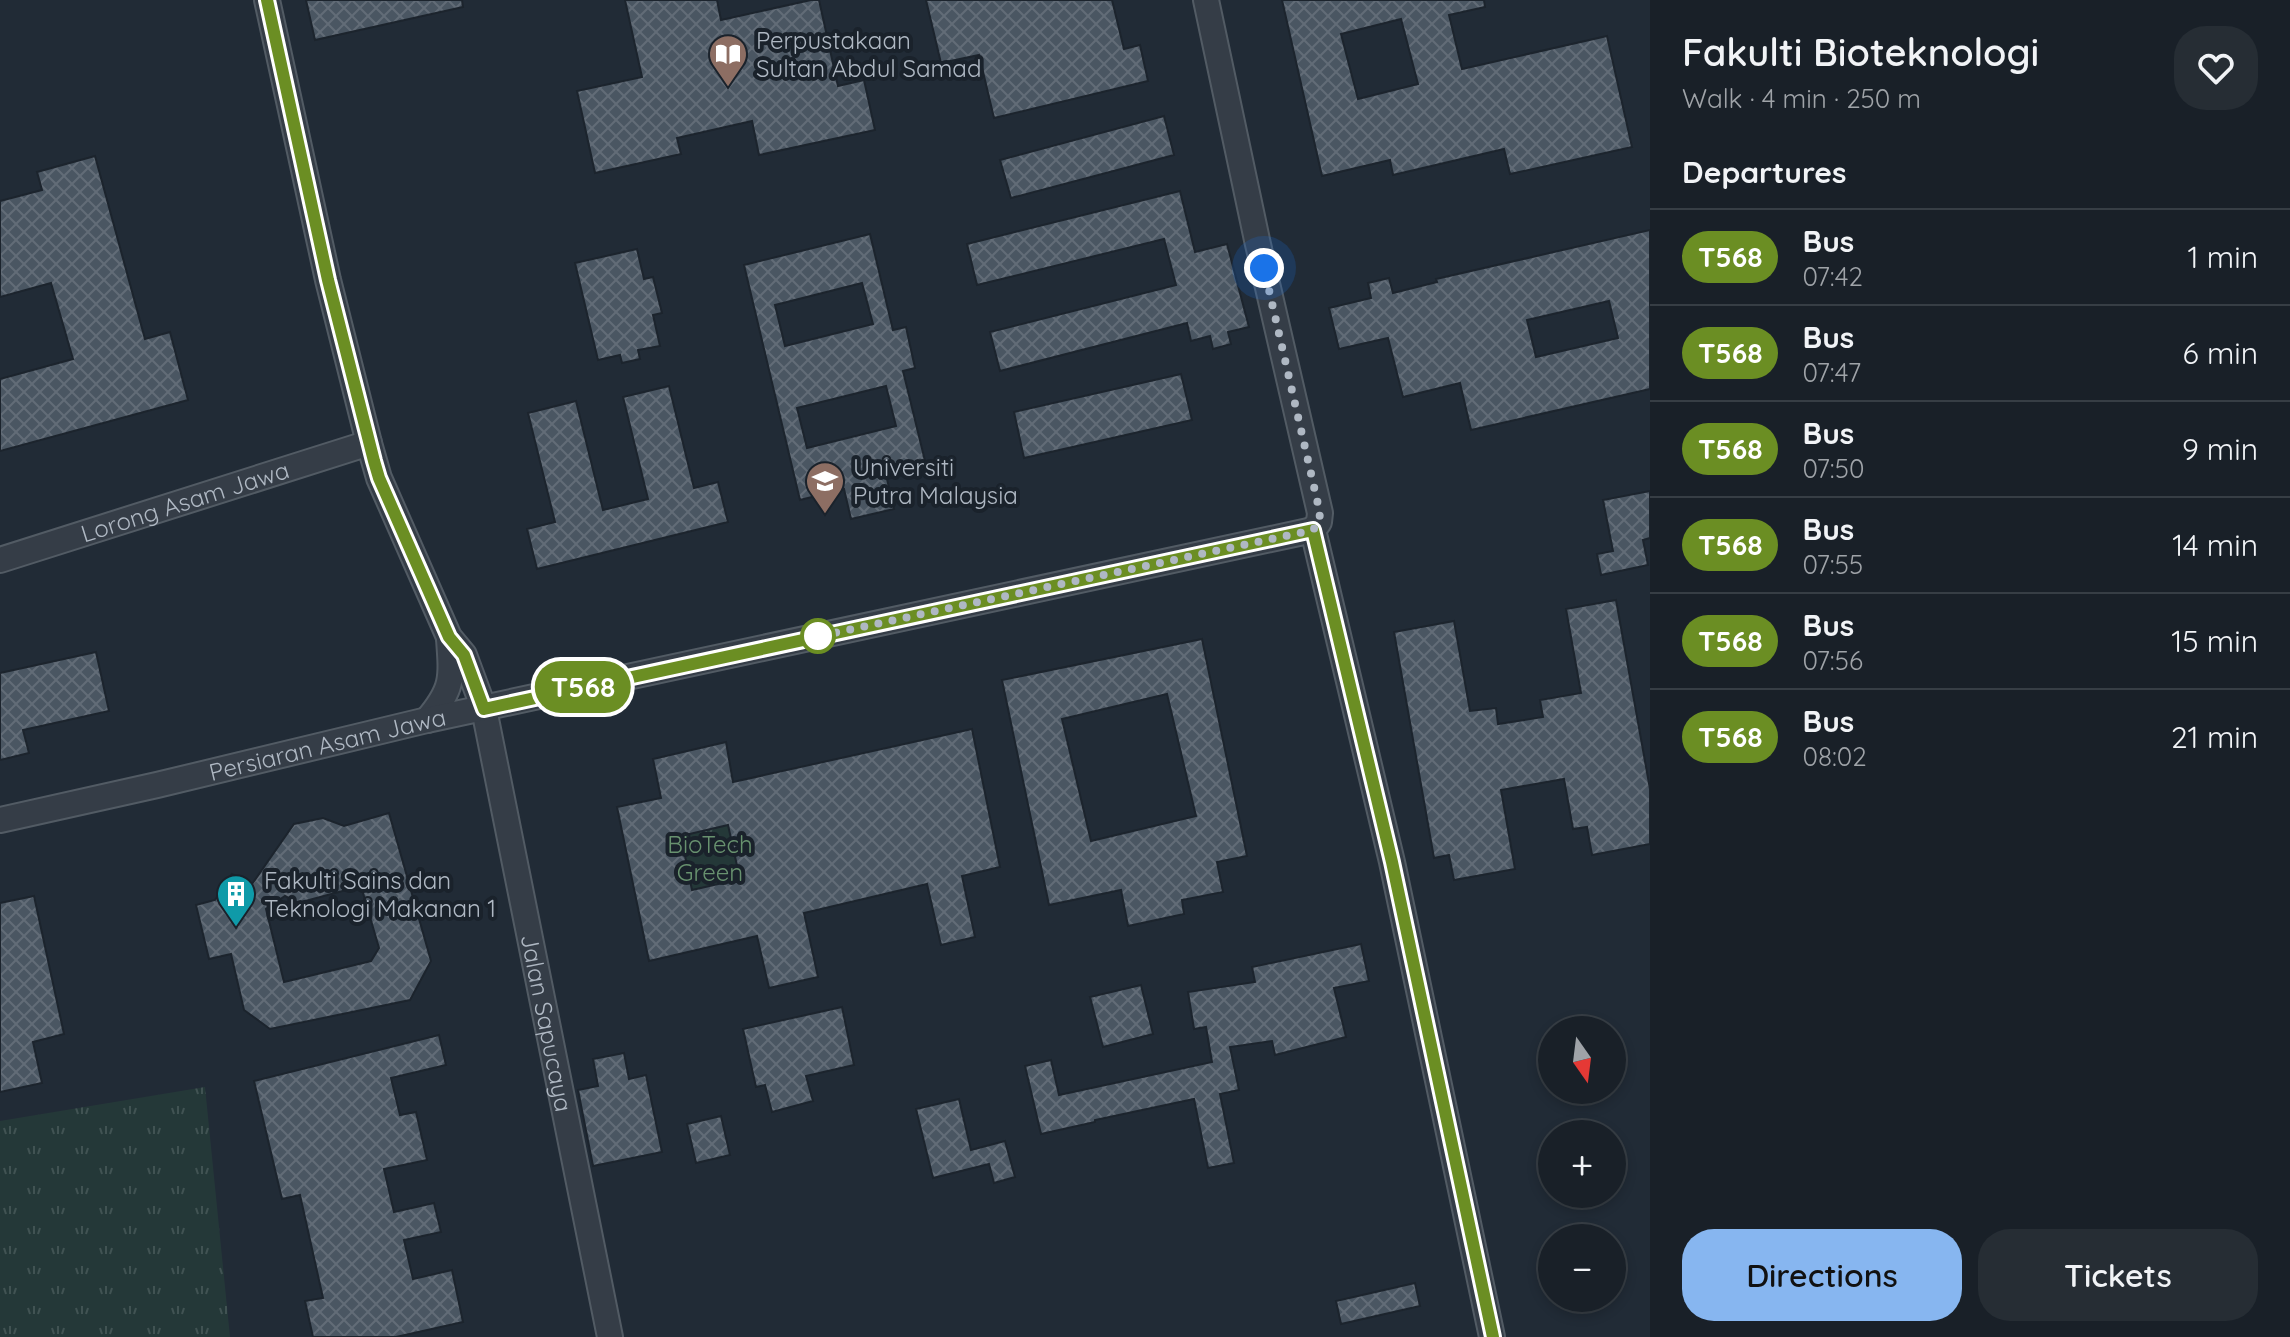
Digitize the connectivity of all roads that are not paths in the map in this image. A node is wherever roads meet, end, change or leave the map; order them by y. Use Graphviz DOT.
graph roads {
  1 [pos="267,0"];
  2 [pos="1206,0"];
  3 [pos="369,443"];
  4 [pos="1313,530"];
  5 [pos="0,560"];
  6 [pos="449,637"];
  7 [pos="484,709"];
  8 [pos="427,720"];
  9 [pos="0,820"];
  10 [pos="610,1337"];
  11 [pos="1492,1337"];
  1 -- 3 [label="street"];
  2 -- 4 [label="street"];
  3 -- 5 [label="street, Lorong Asam Jawa"];
  3 -- 6 [label="street"];
  4 -- 7 [label="street, Persiaran Asam Jawa"];
  4 -- 11 [label="street"];
  6 -- 7 [label="street, Jalan Sapucaya"];
  6 -- 8 [label="street"];
  7 -- 8 [label="street, Persiaran Asam Jawa"];
  7 -- 10 [label="street, Jalan Sapucaya"];
  8 -- 9 [label="street, Persiaran Asam Jawa"];
}
